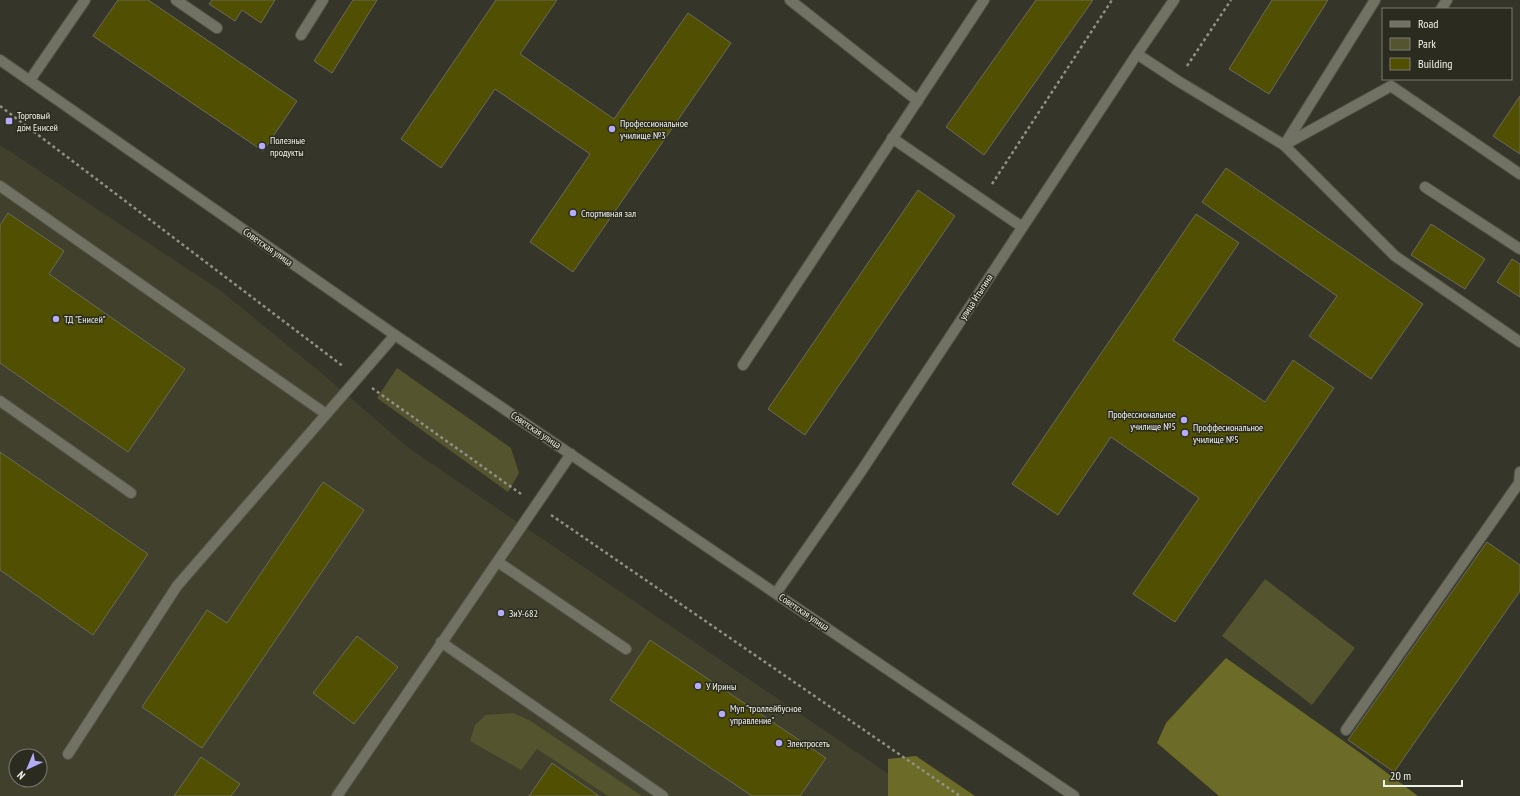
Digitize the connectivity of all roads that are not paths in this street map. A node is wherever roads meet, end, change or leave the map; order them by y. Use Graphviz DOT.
graph roads {
  1 [pos="85,0"];
  2 [pos="176,0"];
  3 [pos="323,0"];
  4 [pos="790,0"];
  5 [pos="984,0"];
  6 [pos="1174,0"];
  7 [pos="1375,0"];
  8 [pos="217,28"];
  9 [pos="301,35"];
  10 [pos="1137,54"];
  11 [pos="0,60"];
  12 [pos="30,80"];
  13 [pos="918,101"];
  14 [pos="892,138"];
  15 [pos="1284,145"];
  16 [pos="1520,174"];
  17 [pos="0,186"];
  18 [pos="1425,186"];
  19 [pos="1022,227"];
  20 [pos="1520,249"];
  21 [pos="395,335"];
  22 [pos="1520,342"];
  23 [pos="743,365"];
  24 [pos="0,402"];
  25 [pos="326,414"];
  26 [pos="571,454"];
  27 [pos="1520,480"];
  28 [pos="131,493"];
  29 [pos="498,562"];
  30 [pos="776,593"];
  31 [pos="441,642"];
  32 [pos="626,649"];
  33 [pos="1346,730"];
  34 [pos="68,754"];
  35 [pos="336,796"];
  36 [pos="663,796"];
  37 [pos="1074,796"];
  1 -- 12 [label="street"];
  2 -- 8 [label="street"];
  3 -- 9 [label="street"];
  4 -- 13 [label="street"];
  5 -- 13 [label="street"];
  6 -- 10 [label="street, улица Итыгина"];
  7 -- 15 [label="street"];
  10 -- 15 [label="street"];
  10 -- 19 [label="street, улица Итыгина"];
  11 -- 12 [label="street, Советская улица"];
  12 -- 21 [label="street, Советская улица"];
  13 -- 14 [label="street"];
  14 -- 19 [label="street"];
  14 -- 23 [label="street"];
  15 -- 16 [label="street"];
  15 -- 22 [label="street"];
  17 -- 25 [label="street"];
  18 -- 20 [label="street"];
  19 -- 30 [label="street, улица Итыгина"];
  21 -- 25 [label="street"];
  21 -- 26 [label="street, Советская улица"];
  24 -- 28 [label="street"];
  25 -- 34 [label="street"];
  26 -- 29 [label="street"];
  26 -- 30 [label="street, Советская улица"];
  27 -- 33 [label="street"];
  29 -- 31 [label="street"];
  29 -- 32 [label="street"];
  30 -- 37 [label="street, Советская улица"];
  31 -- 35 [label="street"];
  31 -- 36 [label="street"];
}
